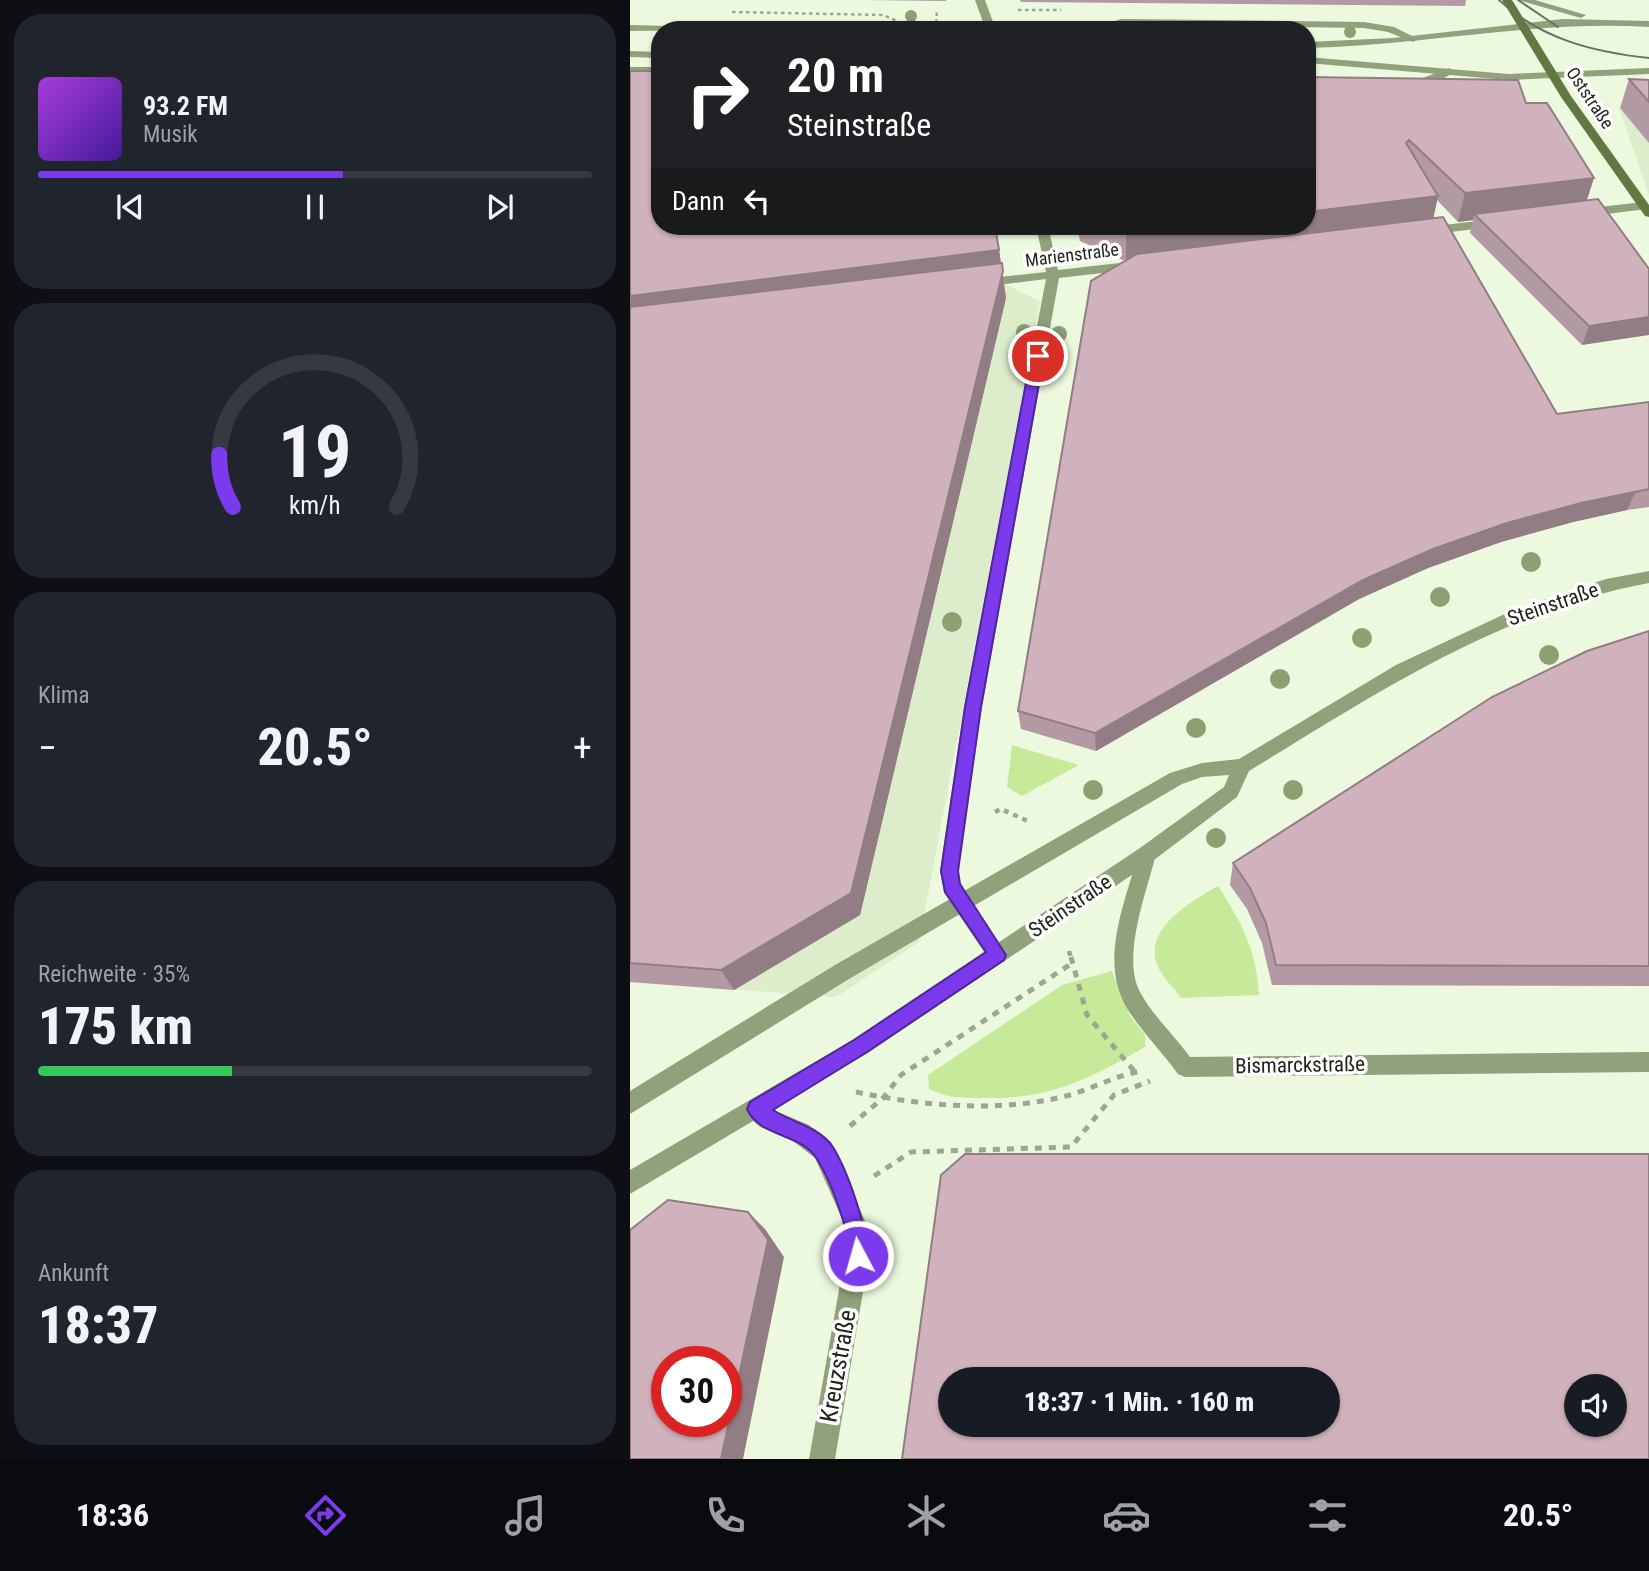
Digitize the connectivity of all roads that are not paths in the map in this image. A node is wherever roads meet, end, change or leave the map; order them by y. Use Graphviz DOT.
graph roads {
  1 [pos="980,0"];
  2 [pos="1507,0"];
  3 [pos="1523,0"];
  4 [pos="1591,19"];
  5 [pos="988,21"];
  6 [pos="1520,23"];
  7 [pos="1316,24"];
  8 [pos="1649,24"];
  9 [pos="630,28"];
  10 [pos="651,29"];
  11 [pos="1413,39"];
  12 [pos="1316,44"];
  13 [pos="630,54"];
  14 [pos="651,55"];
  15 [pos="1316,60"];
  16 [pos="630,70"];
  17 [pos="651,70"];
  18 [pos="1449,71"];
  19 [pos="1649,71"];
  20 [pos="1555,78"];
  21 [pos="1404,84"];
  22 [pos="1646,209"];
  23 [pos="1574,214"];
  24 [pos="1506,222"];
  25 [pos="1410,233"];
  26 [pos="1044,235"];
  27 [pos="1149,263"];
  28 [pos="1052,274"];
  29 [pos="971,285"];
  30 [pos="1649,577"];
  31 [pos="1242,766"];
  32 [pos="1147,854"];
  33 [pos="961,901"];
  34 [pos="997,955"];
  35 [pos="1649,1062"];
  36 [pos="630,1102"];
  37 [pos="757,1109"];
  38 [pos="630,1183"];
  39 [pos="822,1459"];
  1 -- 5 [label="street"];
  2 -- 6 [label="main road, Oststraße"];
  3 -- 4 [label="street"];
  4 -- 6 [label="street"];
  4 -- 8 [label="street"];
  6 -- 11 [label="street"];
  6 -- 20 [label="main road, Oststraße"];
  7 -- 11 [label="street"];
  9 -- 10 [label="street"];
  11 -- 12 [label="street"];
  13 -- 14 [label="street"];
  15 -- 18 [label="street"];
  16 -- 17 [label="street"];
  18 -- 20 [label="street"];
  18 -- 21 [label="street"];
  19 -- 20 [label="street"];
  20 -- 22 [label="main road, Oststraße"];
  22 -- 23 [label="street"];
  24 -- 25 [label="street"];
  26 -- 28 [label="street"];
  27 -- 28 [label="street, Marienstraße"];
  28 -- 29 [label="street, Marienstraße"];
  28 -- 33 [label="street"];
  30 -- 31 [label="street, Steinstraße"];
  31 -- 32 [label="street, Steinstraße"];
  31 -- 33 [label="street, Steinstraße"];
  32 -- 34 [label="street, Steinstraße"];
  32 -- 35 [label="street, Bismarckstraße"];
  33 -- 34 [label="street"];
  33 -- 36 [label="street, Steinstraße"];
  34 -- 37 [label="street, Steinstraße"];
  37 -- 38 [label="street, Steinstraße"];
  37 -- 39 [label="street, Kreuzstraße"];
}
